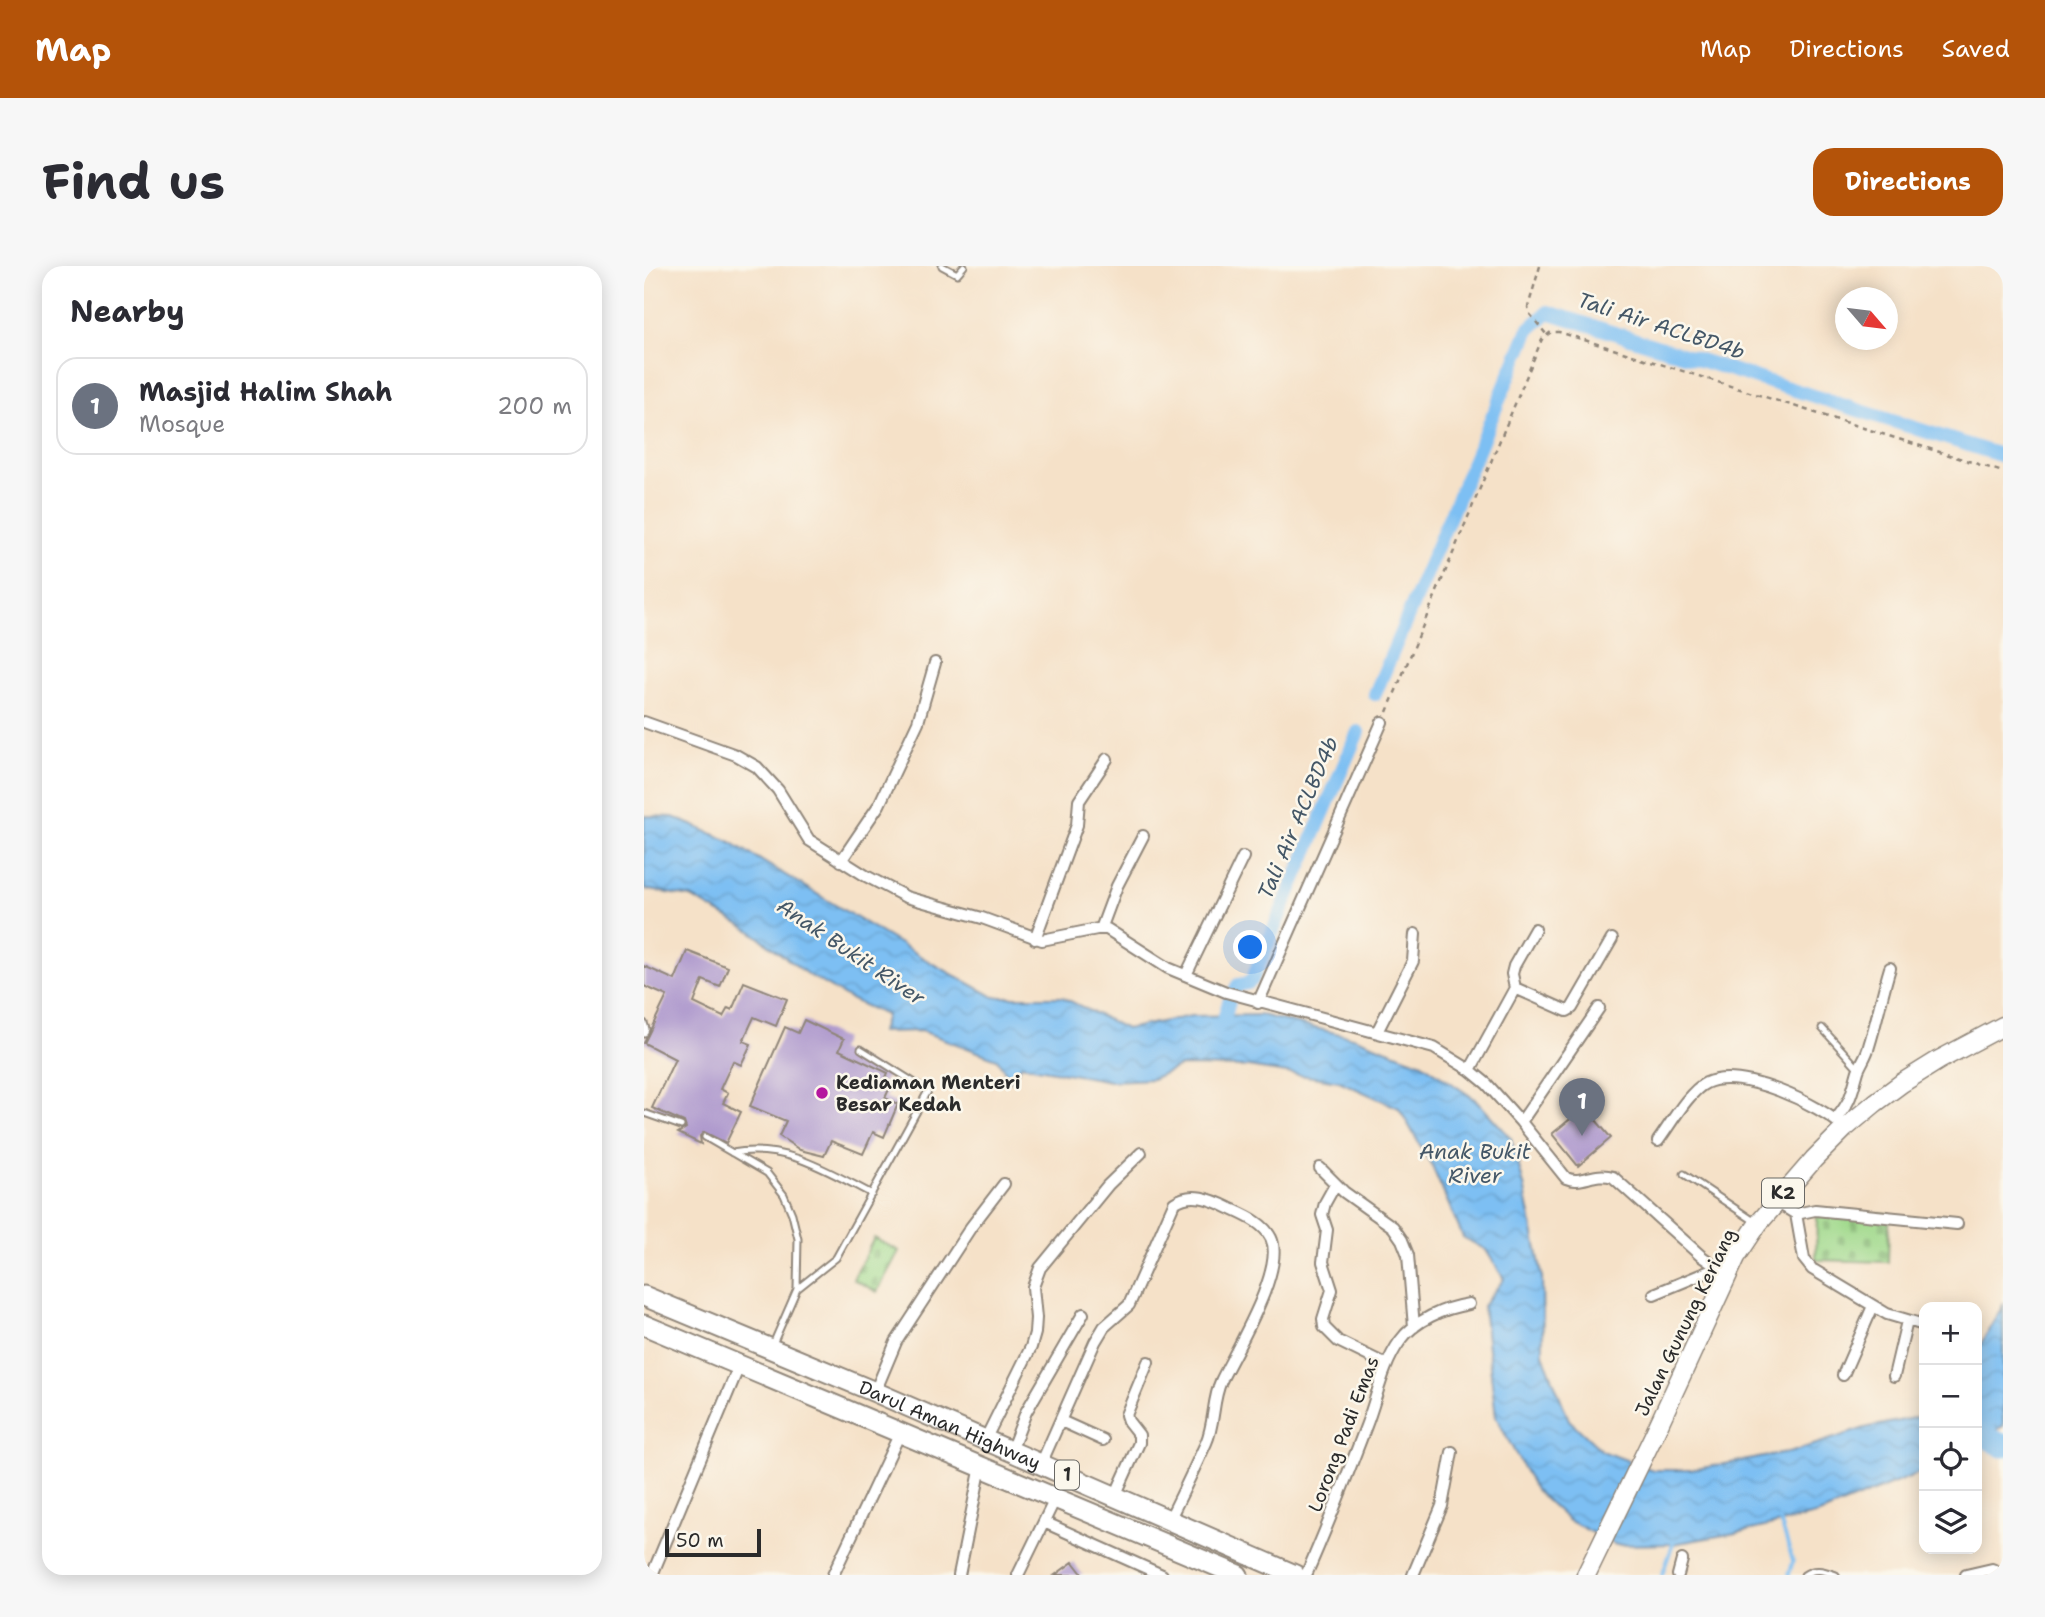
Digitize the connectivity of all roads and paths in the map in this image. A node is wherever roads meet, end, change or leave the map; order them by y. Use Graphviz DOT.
graph roads {
  1 [pos="942,266"];
  2 [pos="964,266"];
  3 [pos="1540,266"];
  4 [pos="1546,334"];
  5 [pos="2003,472"];
  6 [pos="935,663"];
  7 [pos="644,722"];
  8 [pos="1382,722"];
  9 [pos="1107,759"];
  10 [pos="1143,836"];
  11 [pos="1243,857"];
  12 [pos="841,862"];
  13 [pos="1101,929"];
  14 [pos="1535,929"];
  15 [pos="1415,934"];
  16 [pos="1035,939"];
  17 [pos="1612,939"];
  18 [pos="1890,968"];
  19 [pos="1186,975"];
  20 [pos="1515,988"];
  21 [pos="1258,1003"];
  22 [pos="1599,1008"];
  23 [pos="644,1023"];
  24 [pos="2003,1026"];
  25 [pos="1822,1028"];
  26 [pos="1377,1032"];
  27 [pos="644,1034"];
  28 [pos="861,1049"];
  29 [pos="1859,1069"];
  30 [pos="1470,1070"];
  31 [pos="644,1114"];
  32 [pos="1521,1122"];
  33 [pos="1841,1123"];
  34 [pos="681,1126"];
  35 [pos="705,1137"];
  36 [pos="1658,1141"];
  37 [pos="732,1153"];
  38 [pos="1142,1153"];
  39 [pos="1320,1168"];
  40 [pos="1684,1174"];
  41 [pos="1004,1184"];
  42 [pos="1335,1185"];
  43 [pos="872,1194"];
  44 [pos="1775,1201"];
  45 [pos="1796,1214"];
  46 [pos="1758,1224"];
  47 [pos="1957,1224"];
  48 [pos="1723,1272"];
  49 [pos="797,1289"];
  50 [pos="1654,1294"];
  51 [pos="644,1296"];
  52 [pos="1469,1304"];
  53 [pos="1873,1306"];
  54 [pos="1083,1314"];
  55 [pos="1907,1321"];
  56 [pos="1919,1324"];
  57 [pos="644,1325"];
  58 [pos="1414,1327"];
  59 [pos="1148,1362"];
  60 [pos="765,1363"];
  61 [pos="1387,1365"];
  62 [pos="739,1366"];
  63 [pos="1843,1375"];
  64 [pos="1894,1376"];
  65 [pos="875,1392"];
  66 [pos="1060,1421"];
  67 [pos="900,1433"];
  68 [pos="985,1440"];
  69 [pos="1103,1440"];
  70 [pos="1010,1451"];
  71 [pos="1452,1452"];
  72 [pos="1041,1464"];
  73 [pos="981,1466"];
  74 [pos="1115,1496"];
  75 [pos="1056,1497"];
  76 [pos="1170,1520"];
  77 [pos="1044,1522"];
  78 [pos="1682,1560"];
  79 [pos="1588,1569"];
  80 [pos="2003,1574"];
  81 [pos="652,1575"];
  82 [pos="833,1575"];
  83 [pos="959,1575"];
  84 [pos="1018,1575"];
  85 [pos="1162,1575"];
  86 [pos="1238,1575"];
  87 [pos="1295,1575"];
  88 [pos="1306,1575"];
  89 [pos="1413,1575"];
  90 [pos="1678,1575"];
  91 [pos="1804,1575"];
  92 [pos="1836,1575"];
  93 [pos="1966,1575"];
  1 -- 2 [label="lane"];
  3 -- 4 [label="path"];
  4 -- 5 [label="path"];
  4 -- 8 [label="path"];
  6 -- 12 [label="street"];
  7 -- 12 [label="street"];
  8 -- 21 [label="street"];
  9 -- 16 [label="street"];
  10 -- 13 [label="street"];
  11 -- 19 [label="street"];
  12 -- 16 [label="street"];
  13 -- 16 [label="street"];
  13 -- 19 [label="street"];
  14 -- 20 [label="street"];
  15 -- 26 [label="street"];
  17 -- 20 [label="street"];
  18 -- 29 [label="street"];
  19 -- 21 [label="street"];
  20 -- 30 [label="street"];
  21 -- 26 [label="street"];
  22 -- 32 [label="street"];
  23 -- 27 [label="lane"];
  24 -- 33 [label="main road, Jalan Gunung Keriang / K2"];
  25 -- 29 [label="lane"];
  26 -- 30 [label="street"];
  28 -- 43 [label="lane"];
  29 -- 33 [label="street"];
  30 -- 32 [label="street"];
  31 -- 34 [label="lane"];
  32 -- 48 [label="street"];
  33 -- 36 [label="street"];
  33 -- 44 [label="main road, Jalan Gunung Keriang / K2"];
  35 -- 37 [label="lane"];
  37 -- 43 [label="lane"];
  37 -- 49 [label="lane"];
  38 -- 68 [label="street"];
  39 -- 42 [label="street"];
  40 -- 46 [label="lane"];
  41 -- 65 [label="street"];
  42 -- 58 [label="street"];
  42 -- 61 [label="street"];
  43 -- 49 [label="lane"];
  44 -- 45 [label="street"];
  44 -- 46 [label="main road, Jalan Gunung Keriang / K2"];
  45 -- 47 [label="street"];
  45 -- 53 [label="street"];
  46 -- 48 [label="main road, Jalan Gunung Keriang / K2"];
  48 -- 50 [label="street"];
  48 -- 79 [label="main road, Jalan Gunung Keriang / K2"];
  49 -- 60 [label="lane"];
  51 -- 60 [label="highway, Darul Aman Highway / 1"];
  52 -- 58 [label="street, Lorong Padi Emas"];
  53 -- 55 [label="street"];
  53 -- 63 [label="street"];
  54 -- 70 [label="street"];
  55 -- 56 [label="street"];
  55 -- 64 [label="street"];
  57 -- 62 [label="highway, Darul Aman Highway / 1"];
  58 -- 61 [label="street, Lorong Padi Emas"];
  59 -- 74 [label="street"];
  60 -- 62 [label="highway, Darul Aman Highway / 1"];
  60 -- 65 [label="highway, Darul Aman Highway / 1"];
  60 -- 67 [label="highway, Darul Aman Highway / 1"];
  61 -- 88 [label="street, Lorong Padi Emas"];
  62 -- 81 [label="street"];
  65 -- 68 [label="highway, Darul Aman Highway / 1"];
  66 -- 69 [label="street"];
  66 -- 72 [label="street"];
  66 -- 76 [label="street"];
  67 -- 73 [label="highway, Darul Aman Highway / 1"];
  67 -- 82 [label="street"];
  68 -- 70 [label="highway, Darul Aman Highway / 1"];
  70 -- 72 [label="highway, Darul Aman Highway / 1"];
  71 -- 89 [label="street"];
  72 -- 74 [label="highway, Darul Aman Highway / 1"];
  73 -- 75 [label="highway, Darul Aman Highway / 1"];
  73 -- 83 [label="street"];
  74 -- 76 [label="highway, Darul Aman Highway / 1"];
  75 -- 77 [label="street"];
  75 -- 86 [label="highway, Darul Aman Highway / 1"];
  76 -- 87 [label="highway, Darul Aman Highway / 1"];
  77 -- 84 [label="street"];
  77 -- 85 [label="street"];
  78 -- 90 [label="street"];
  80 -- 93 [label="street"];
  91 -- 92 [label="lane"];
}
